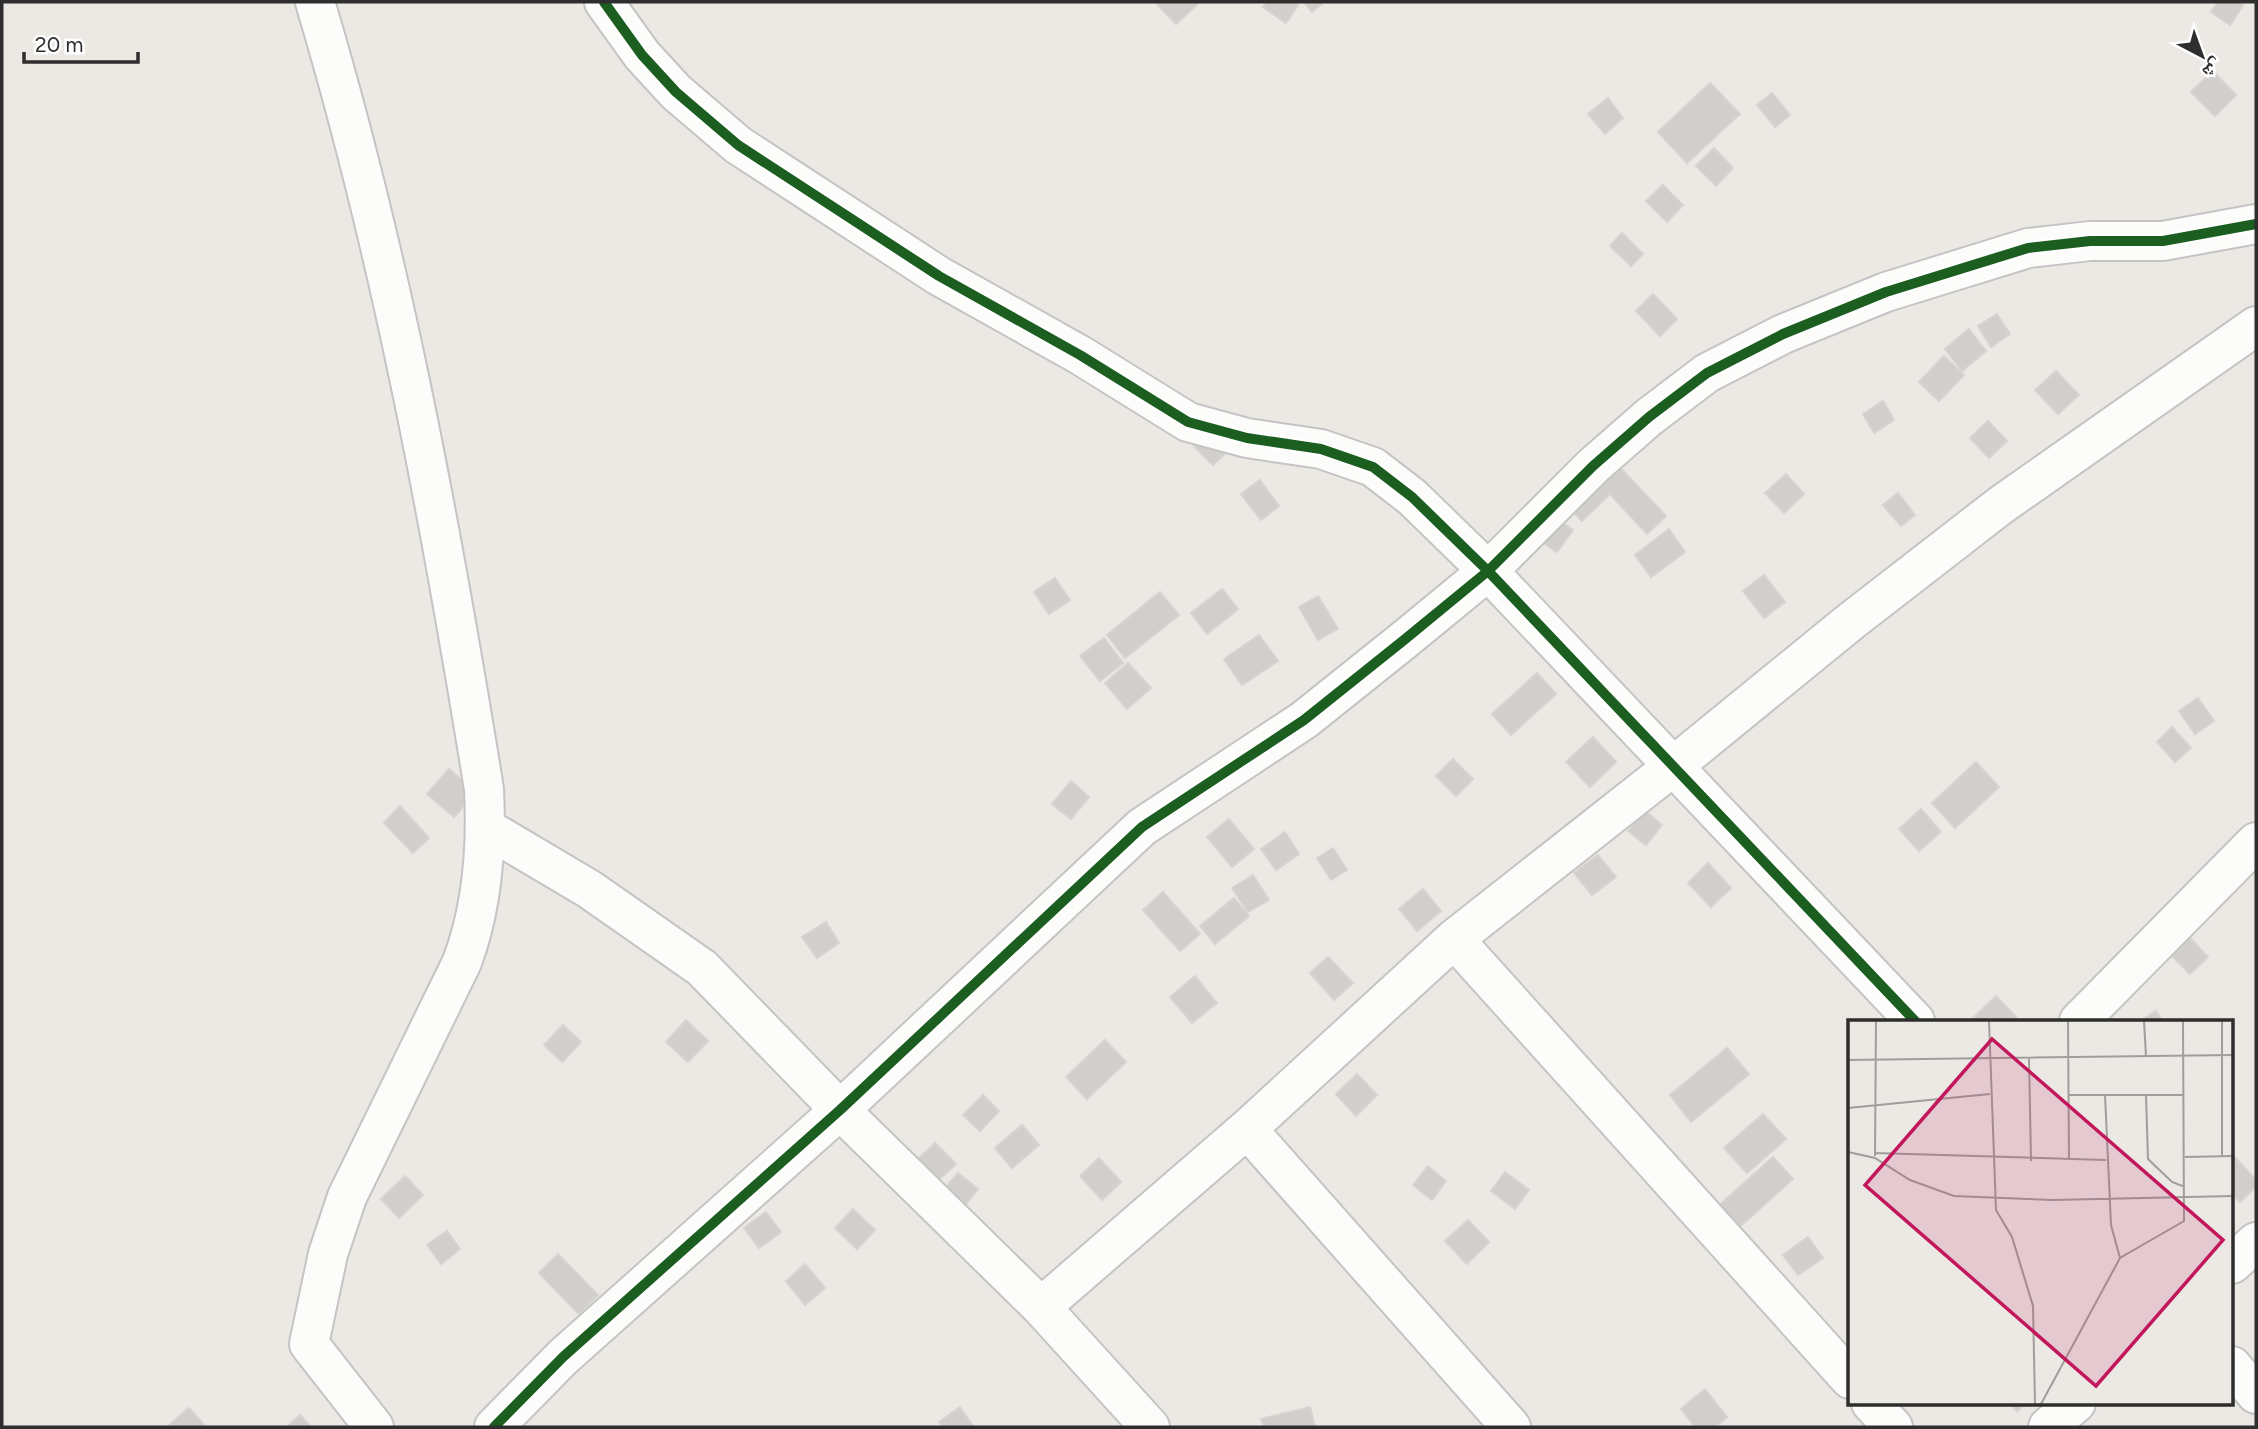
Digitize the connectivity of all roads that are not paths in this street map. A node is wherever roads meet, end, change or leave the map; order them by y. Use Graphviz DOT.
graph roads {
  1 [pos="315,2"];
  2 [pos="604,2"];
  3 [pos="2256,224"];
  4 [pos="2256,326"];
  5 [pos="1488,571"];
  6 [pos="1671,768"];
  7 [pos="486,828"];
  8 [pos="2256,842"];
  9 [pos="1454,939"];
  10 [pos="1913,1020"];
  11 [pos="2080,1020"];
  12 [pos="840,1110"];
  13 [pos="1247,1129"];
  14 [pos="2256,1242"];
  15 [pos="2234,1262"];
  16 [pos="1041,1307"];
  17 [pos="2234,1368"];
  18 [pos="1848,1377"];
  19 [pos="2256,1394"];
  20 [pos="1872,1404"];
  21 [pos="2075,1404"];
  22 [pos="374,1427"];
  23 [pos="494,1427"];
  24 [pos="1150,1427"];
  25 [pos="1511,1427"];
  26 [pos="1893,1427"];
  27 [pos="2048,1427"];
  1 -- 7 [label="street"];
  2 -- 5 [label="street"];
  3 -- 5 [label="street"];
  4 -- 6 [label="street"];
  5 -- 6 [label="street"];
  5 -- 12 [label="street"];
  6 -- 9 [label="street"];
  6 -- 10 [label="street"];
  7 -- 12 [label="street"];
  7 -- 22 [label="street"];
  8 -- 11 [label="street"];
  9 -- 13 [label="street"];
  9 -- 18 [label="street"];
  12 -- 16 [label="street"];
  12 -- 23 [label="street"];
  13 -- 16 [label="street"];
  13 -- 25 [label="street"];
  14 -- 15 [label="street"];
  16 -- 24 [label="street"];
  17 -- 19 [label="street"];
  20 -- 26 [label="street"];
  21 -- 27 [label="street"];
}
